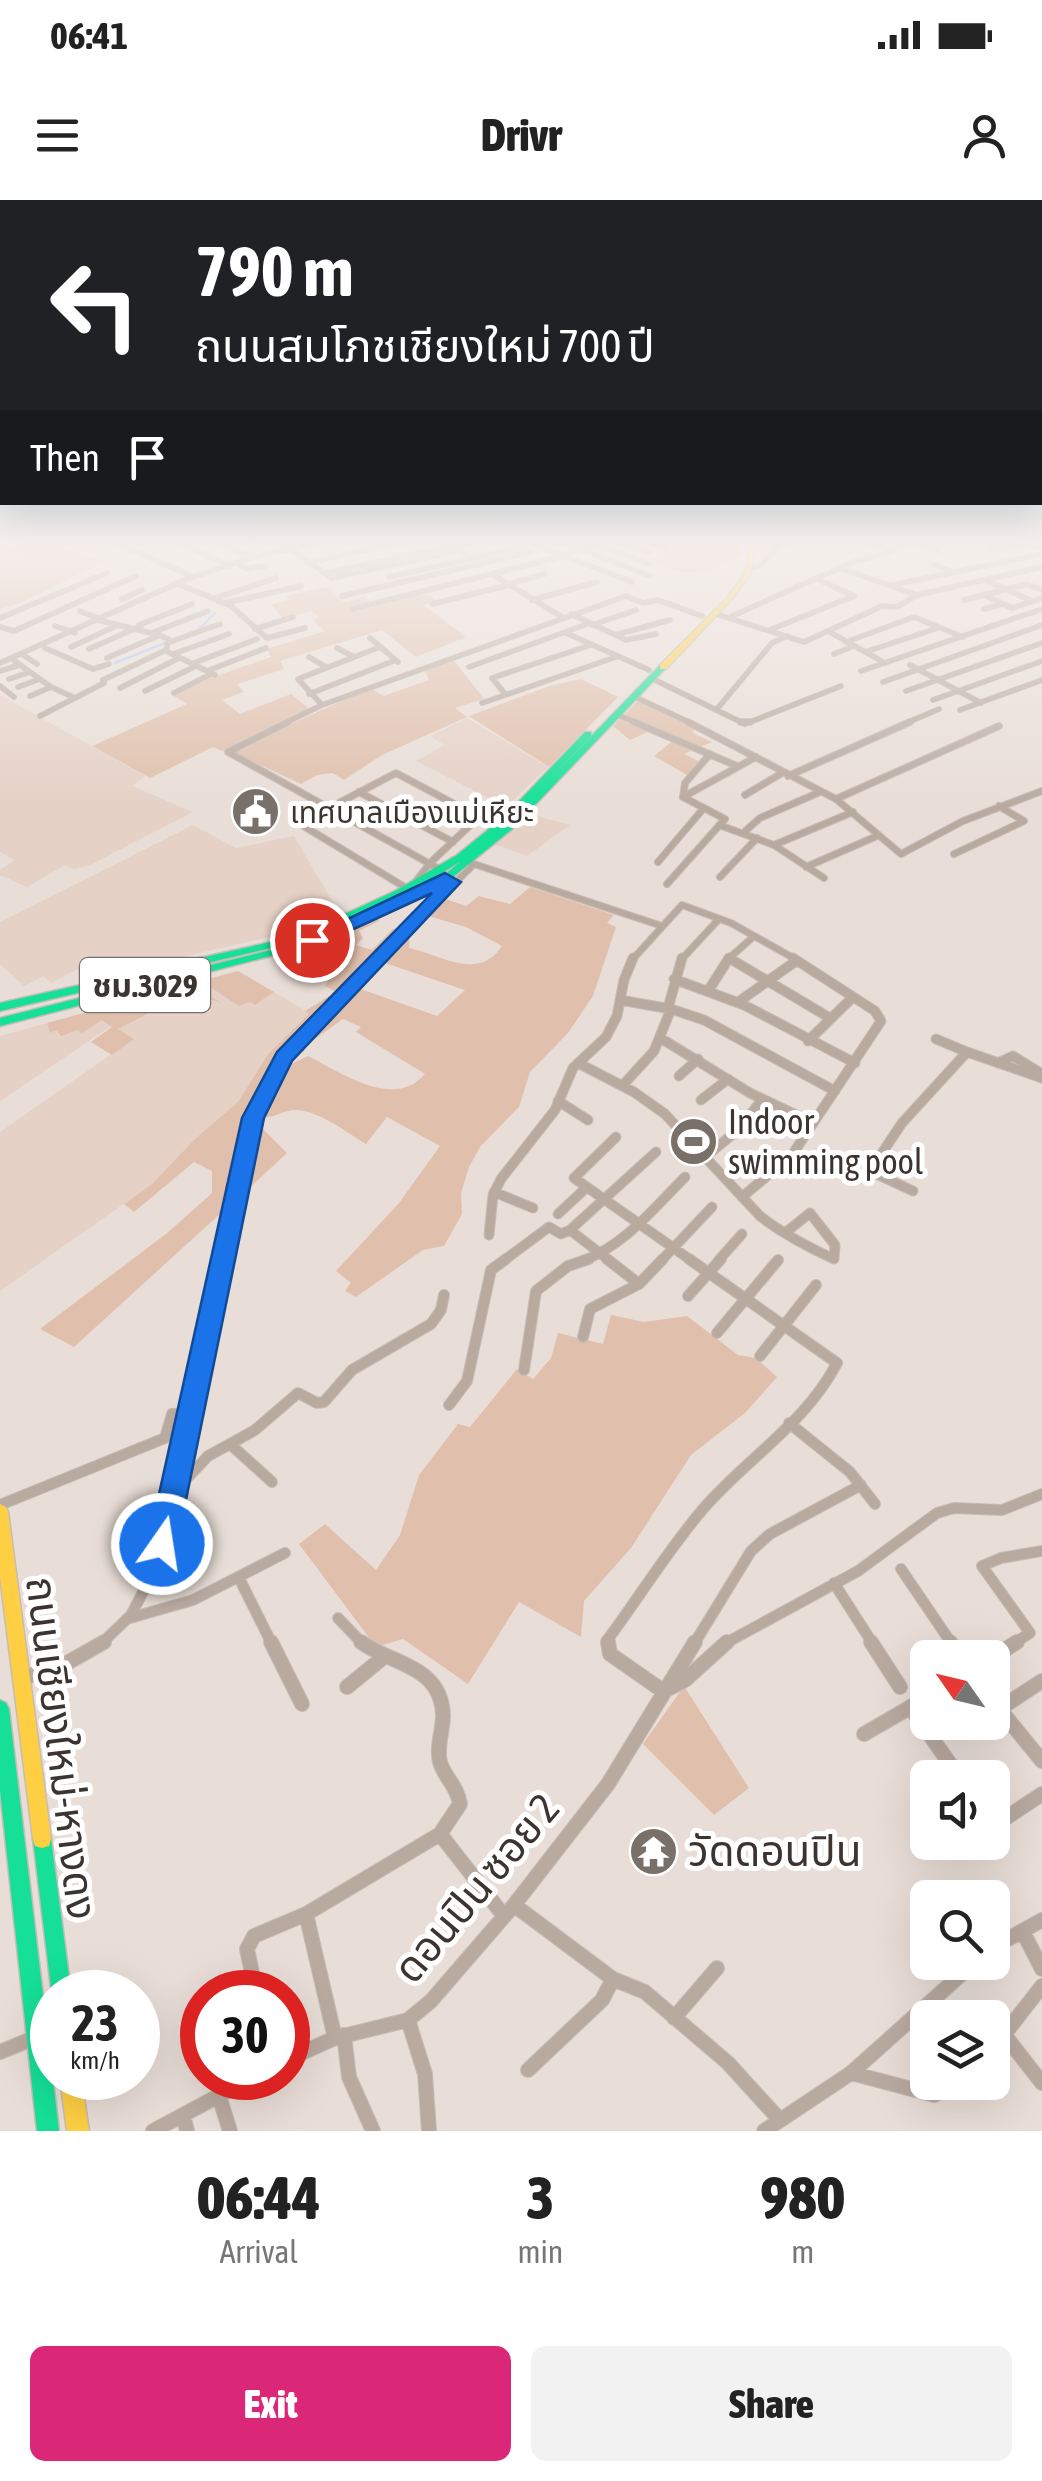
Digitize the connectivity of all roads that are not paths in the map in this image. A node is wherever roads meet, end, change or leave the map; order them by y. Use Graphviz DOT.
graph roads {
  1 [pos="62,628"];
  2 [pos="84,628"];
  3 [pos="112,628"];
  4 [pos="135,628"];
  5 [pos="144,628"];
  6 [pos="170,628"];
  7 [pos="209,628"];
  8 [pos="254,628"];
  9 [pos="305,628"];
  10 [pos="533,628"];
  11 [pos="580,628"];
  12 [pos="640,628"];
  13 [pos="696,628"];
  14 [pos="766,628"];
  15 [pos="777,628"];
  16 [pos="834,628"];
  17 [pos="878,628"];
  18 [pos="937,628"];
  19 [pos="943,628"];
  20 [pos="988,628"];
  21 [pos="1033,628"];
  22 [pos="602,629"];
  23 [pos="772,630"];
  24 [pos="1025,631"];
  25 [pos="826,632"];
  26 [pos="75,633"];
  27 [pos="566,633"];
  28 [pos="157,634"];
  29 [pos="229,634"];
  30 [pos="656,634"];
  31 [pos="615,635"];
  32 [pos="787,636"];
  33 [pos="963,637"];
  34 [pos="370,638"];
  35 [pos="578,638"];
  36 [pos="257,639"];
  37 [pos="843,640"];
  38 [pos="1042,641"];
  39 [pos="167,644"];
  40 [pos="592,645"];
  41 [pos="71,646"];
  42 [pos="380,646"];
  43 [pos="854,646"];
  44 [pos="44,648"];
  45 [pos="337,648"];
  46 [pos="89,649"];
  47 [pos="262,649"];
  48 [pos="865,652"];
  49 [pos="1013,653"];
  50 [pos="834,654"];
  51 [pos="23,655"];
  52 [pos="176,656"];
  53 [pos="616,656"];
  54 [pos="309,657"];
  55 [pos="354,657"];
  56 [pos="898,658"];
  57 [pos="12,659"];
  58 [pos="396,660"];
  59 [pos="1038,662"];
  60 [pos="884,663"];
  61 [pos="0,664"];
  62 [pos="20,664"];
  63 [pos="37,664"];
  64 [pos="908,664"];
  65 [pos="194,665"];
  66 [pos="326,667"];
  67 [pos="468,667"];
  68 [pos="918,669"];
  69 [pos="0,671"];
  70 [pos="409,671"];
  71 [pos="862,671"];
  72 [pos="30,672"];
  73 [pos="211,673"];
  74 [pos="651,675"];
  75 [pos="9,679"];
  76 [pos="40,679"];
  77 [pos="938,680"];
  78 [pos="1042,680"];
  79 [pos="103,681"];
  80 [pos="883,682"];
  81 [pos="0,686"];
  82 [pos="841,686"];
  83 [pos="52,687"];
  84 [pos="18,688"];
  85 [pos="120,688"];
  86 [pos="906,691"];
  87 [pos="959,691"];
  88 [pos="145,692"];
  89 [pos="174,693"];
  90 [pos="309,694"];
  91 [pos="505,694"];
  92 [pos="30,696"];
  93 [pos="14,697"];
  94 [pos="76,698"];
  95 [pos="635,698"];
  96 [pos="933,700"];
  97 [pos="981,702"];
  98 [pos="482,703"];
  99 [pos="322,705"];
  100 [pos="939,708"];
  101 [pos="717,709"];
  102 [pos="960,710"];
  103 [pos="618,715"];
  104 [pos="40,716"];
  105 [pos="998,726"];
  106 [pos="710,754"];
  107 [pos="756,757"];
  108 [pos="738,766"];
  109 [pos="396,773"];
  110 [pos="785,775"];
  111 [pos="1042,791"];
  112 [pos="359,792"];
  113 [pos="820,792"];
  114 [pos="744,795"];
  115 [pos="683,797"];
  116 [pos="836,799"];
  117 [pos="999,806"];
  118 [pos="330,807"];
  119 [pos="703,809"];
  120 [pos="854,812"];
  121 [pos="719,825"];
  122 [pos="305,827"];
  123 [pos="743,833"];
  124 [pos="877,836"];
  125 [pos="757,838"];
  126 [pos="453,842"];
  127 [pos="774,845"];
  128 [pos="954,854"];
  129 [pos="658,862"];
  130 [pos="471,864"];
  131 [pos="806,867"];
  132 [pos="442,874"];
  133 [pos="720,878"];
  134 [pos="824,878"];
  135 [pos="668,884"];
  136 [pos="410,888"];
  137 [pos="719,919"];
  138 [pos="657,927"];
  139 [pos="753,937"];
  140 [pos="285,945"];
  141 [pos="729,958"];
  142 [pos="796,961"];
  143 [pos="674,978"];
  144 [pos="768,980"];
  145 [pos="710,988"];
  146 [pos="853,997"];
  147 [pos="620,1000"];
  148 [pos="741,1000"];
  149 [pos="0,1007"];
  150 [pos="669,1008"];
  151 [pos="830,1018"];
  152 [pos="0,1019"];
  153 [pos="0,1030"];
  154 [pos="936,1039"];
  155 [pos="662,1040"];
  156 [pos="808,1041"];
  157 [pos="967,1052"];
  158 [pos="698,1060"];
  159 [pos="855,1062"];
  160 [pos="578,1063"];
  161 [pos="678,1076"];
  162 [pos="1042,1076"];
  163 [pos="728,1079"];
  164 [pos="624,1085"];
  165 [pos="835,1091"];
  166 [pos="701,1100"];
  167 [pos="762,1100"];
  168 [pos="558,1101"];
  169 [pos="588,1120"];
  170 [pos="813,1123"];
  171 [pos="616,1137"];
  172 [pos="656,1152"];
  173 [pos="705,1157"];
  174 [pos="685,1177"];
  175 [pos="587,1187"];
  176 [pos="913,1191"];
  177 [pos="494,1192"];
  178 [pos="742,1197"];
  179 [pos="605,1199"];
  180 [pos="712,1207"];
  181 [pos="533,1208"];
  182 [pos="558,1214"];
  183 [pos="638,1224"];
  184 [pos="570,1230"];
  185 [pos="786,1233"];
  186 [pos="742,1234"];
  187 [pos="489,1235"];
  188 [pos="673,1248"];
  189 [pos="602,1254"];
  190 [pos="778,1260"];
  191 [pos="709,1273"];
  192 [pos="640,1284"];
  193 [pos="816,1285"];
  194 [pos="444,1295"];
  195 [pos="688,1296"];
  196 [pos="746,1298"];
  197 [pos="784,1324"];
  198 [pos="717,1333"];
  199 [pos="584,1337"];
  200 [pos="760,1356"];
  201 [pos="524,1370"];
  202 [pos="449,1405"];
  203 [pos="193,1413"];
  204 [pos="789,1423"];
  205 [pos="230,1444"];
  206 [pos="272,1482"];
  207 [pos="862,1485"];
  208 [pos="175,1491"];
  209 [pos="1042,1494"];
  210 [pos="875,1504"];
  211 [pos="0,1508"];
  212 [pos="1042,1551"];
  213 [pos="285,1553"];
  214 [pos="901,1569"];
  215 [pos="240,1578"];
  216 [pos="834,1584"];
  217 [pos="130,1618"];
  218 [pos="338,1618"];
  219 [pos="949,1640"];
  220 [pos="1010,1646"];
  221 [pos="385,1656"];
  222 [pos="21,1679"];
  223 [pos="1042,1680"];
  224 [pos="900,1686"];
  225 [pos="347,1687"];
  226 [pos="663,1691"];
  227 [pos="1010,1697"];
  228 [pos="302,1704"];
  229 [pos="910,1707"];
  230 [pos="0,1708"];
  231 [pos="1010,1721"];
  232 [pos="864,1734"];
  233 [pos="1042,1736"];
  234 [pos="1029,1744"];
  235 [pos="1042,1761"];
  236 [pos="1042,1794"];
  237 [pos="1010,1814"];
  238 [pos="440,1834"];
  239 [pos="509,1911"];
  240 [pos="306,1914"];
  241 [pos="1042,1920"];
  242 [pos="1023,1932"];
  243 [pos="1010,1939"];
  244 [pos="717,1968"];
  245 [pos="1042,1969"];
  246 [pos="57,1970"];
  247 [pos="253,1970"];
  248 [pos="30,1974"];
  249 [pos="613,1980"];
  250 [pos="955,1980"];
  251 [pos="1042,1986"];
  252 [pos="674,2018"];
  253 [pos="408,2020"];
  254 [pos="1010,2030"];
  255 [pos="340,2036"];
  256 [pos="30,2039"];
  257 [pos="1010,2041"];
  258 [pos="310,2049"];
  259 [pos="0,2052"];
  260 [pos="528,2070"];
  261 [pos="850,2072"];
  262 [pos="1042,2083"];
  263 [pos="910,2088"];
  264 [pos="44,2100"];
  265 [pos="74,2100"];
  266 [pos="213,2100"];
  267 [pos="219,2100"];
  268 [pos="779,2119"];
  269 [pos="185,2123"];
  270 [pos="48,2131"];
  271 [pos="78,2131"];
  272 [pos="153,2131"];
  273 [pos="230,2131"];
  274 [pos="372,2131"];
  275 [pos="429,2131"];
  276 [pos="764,2131"];
  1 -- 26 [label="street"];
  2 -- 26 [label="street"];
  3 -- 41 [label="street"];
  4 -- 46 [label="street"];
  5 -- 28 [label="street"];
  6 -- 28 [label="street"];
  7 -- 39 [label="street"];
  8 -- 9 [label="street"];
  10 -- 70 [label="street"];
  11 -- 27 [label="street"];
  12 -- 31 [label="street"];
  13 -- 74 [label="main road, ชม.3029"];
  14 -- 23 [label="street"];
  15 -- 23 [label="street"];
  16 -- 25 [label="street"];
  17 -- 37 [label="street"];
  18 -- 48 [label="street"];
  19 -- 33 [label="street"];
  20 -- 33 [label="street"];
  21 -- 24 [label="street"];
  22 -- 31 [label="street"];
  22 -- 35 [label="street"];
  23 -- 32 [label="street"];
  24 -- 38 [label="street"];
  24 -- 68 [label="street"];
  25 -- 32 [label="street"];
  25 -- 37 [label="street"];
  26 -- 44 [label="street"];
  27 -- 35 [label="street"];
  27 -- 67 [label="street"];
  28 -- 39 [label="street"];
  28 -- 44 [label="street"];
  29 -- 52 [label="street"];
  30 -- 31 [label="street"];
  32 -- 101 [label="street"];
  33 -- 56 [label="street"];
  34 -- 42 [label="street"];
  35 -- 40 [label="street"];
  36 -- 65 [label="street"];
  37 -- 43 [label="street"];
  38 -- 49 [label="street"];
  39 -- 52 [label="street"];
  39 -- 79 [label="street"];
  40 -- 53 [label="street"];
  40 -- 91 [label="street"];
  42 -- 55 [label="street"];
  42 -- 58 [label="street"];
  43 -- 48 [label="street"];
  43 -- 50 [label="street"];
  44 -- 51 [label="street"];
  45 -- 55 [label="street"];
  47 -- 73 [label="street"];
  48 -- 60 [label="street"];
  49 -- 59 [label="street"];
  49 -- 77 [label="street"];
  51 -- 57 [label="street"];
  51 -- 63 [label="street"];
  52 -- 65 [label="street"];
  52 -- 85 [label="street"];
  53 -- 74 [label="street"];
  53 -- 91 [label="street"];
  54 -- 66 [label="street"];
  55 -- 66 [label="street"];
  56 -- 60 [label="street"];
  56 -- 64 [label="street"];
  57 -- 61 [label="street"];
  57 -- 62 [label="street"];
  58 -- 70 [label="street"];
  58 -- 90 [label="street"];
  59 -- 87 [label="street"];
  60 -- 71 [label="street"];
  62 -- 69 [label="street"];
  62 -- 72 [label="street"];
  64 -- 68 [label="street"];
  65 -- 73 [label="street"];
  65 -- 88 [label="street"];
  66 -- 90 [label="street"];
  68 -- 77 [label="street"];
  68 -- 80 [label="street"];
  70 -- 99 [label="street"];
  72 -- 75 [label="street"];
  72 -- 76 [label="street"];
  73 -- 89 [label="street"];
  74 -- 95 [label="main road, ชม.3029"];
  74 -- 101 [label="street"];
  74 -- 132 [label="main road, ชม.3029"];
  76 -- 83 [label="street"];
  76 -- 84 [label="street"];
  77 -- 86 [label="street"];
  77 -- 87 [label="street"];
  78 -- 97 [label="street"];
  79 -- 94 [label="street"];
  81 -- 93 [label="street"];
  82 -- 101 [label="street"];
  83 -- 92 [label="street"];
  83 -- 94 [label="street"];
  87 -- 96 [label="street"];
  87 -- 97 [label="street"];
  90 -- 99 [label="street"];
  91 -- 98 [label="street"];
  94 -- 104 [label="street"];
  95 -- 103 [label="main road, ชม.3029"];
  95 -- 107 [label="street"];
  97 -- 102 [label="street"];
  99 -- 118 [label="street"];
  100 -- 110 [label="street"];
  103 -- 106 [label="street"];
  103 -- 130 [label="main road, ชม.3029"];
  105 -- 116 [label="street"];
  106 -- 108 [label="street"];
  106 -- 115 [label="street"];
  107 -- 108 [label="street"];
  107 -- 110 [label="street"];
  108 -- 115 [label="street"];
  109 -- 112 [label="street"];
  109 -- 126 [label="street"];
  110 -- 113 [label="street"];
  110 -- 114 [label="street"];
  111 -- 117 [label="street"];
  112 -- 118 [label="street"];
  112 -- 126 [label="street"];
  113 -- 116 [label="street"];
  113 -- 123 [label="street"];
  115 -- 119 [label="street"];
  116 -- 120 [label="street"];
  117 -- 124 [label="street"];
  117 -- 128 [label="street"];
  118 -- 132 [label="street"];
  119 -- 121 [label="street"];
  119 -- 129 [label="street"];
  120 -- 124 [label="street"];
  120 -- 127 [label="street"];
  121 -- 123 [label="street"];
  121 -- 135 [label="street"];
  122 -- 136 [label="street"];
  123 -- 125 [label="street"];
  124 -- 131 [label="street"];
  125 -- 127 [label="street"];
  125 -- 133 [label="street"];
  126 -- 132 [label="street"];
  127 -- 131 [label="street"];
  130 -- 132 [label="main road, ชม.3029"];
  130 -- 138 [label="street"];
  131 -- 134 [label="street"];
  132 -- 136 [label="main road, ชม.3029"];
  132 -- 140 [label="main road, ชม.3029"];
  132 -- 203 [label="street"];
  136 -- 140 [label="main road, ชม.3029"];
  137 -- 138 [label="street"];
  137 -- 139 [label="street"];
  137 -- 143 [label="street"];
  138 -- 147 [label="street"];
  139 -- 141 [label="street"];
  139 -- 142 [label="street"];
  140 -- 149 [label="main road"];
  140 -- 152 [label="main road, ชม.3029"];
  140 -- 153 [label="main road"];
  141 -- 144 [label="street"];
  141 -- 145 [label="street"];
  142 -- 144 [label="street"];
  142 -- 146 [label="street"];
  143 -- 145 [label="street"];
  143 -- 150 [label="street"];
  144 -- 148 [label="street"];
  144 -- 151 [label="street"];
  145 -- 148 [label="street"];
  146 -- 151 [label="street"];
  146 -- 159 [label="street"];
  147 -- 150 [label="street"];
  147 -- 160 [label="street"];
  148 -- 156 [label="street"];
  150 -- 155 [label="street"];
  150 -- 165 [label="street"];
  151 -- 156 [label="street"];
  154 -- 157 [label="street"];
  155 -- 158 [label="street"];
  155 -- 164 [label="street"];
  156 -- 159 [label="street"];
  157 -- 162 [label="street"];
  157 -- 176 [label="street"];
  158 -- 161 [label="street"];
  158 -- 163 [label="street"];
  159 -- 165 [label="street"];
  160 -- 164 [label="street"];
  160 -- 168 [label="street"];
  163 -- 166 [label="street"];
  163 -- 167 [label="street"];
  164 -- 173 [label="street"];
  165 -- 170 [label="street"];
  167 -- 170 [label="street"];
  167 -- 173 [label="street"];
  168 -- 169 [label="street"];
  168 -- 177 [label="street"];
  170 -- 178 [label="street"];
  171 -- 175 [label="street"];
  172 -- 179 [label="street"];
  173 -- 178 [label="street"];
  174 -- 183 [label="street"];
  175 -- 179 [label="street"];
  175 -- 182 [label="street"];
  177 -- 181 [label="street"];
  177 -- 187 [label="street"];
  178 -- 185 [label="street"];
  179 -- 183 [label="street"];
  179 -- 184 [label="street"];
  180 -- 188 [label="street"];
  183 -- 188 [label="street"];
  183 -- 189 [label="street"];
  184 -- 189 [label="street"];
  184 -- 202 [label="street"];
  185 -- 185 [label="street"];
  186 -- 191 [label="street"];
  188 -- 191 [label="street"];
  188 -- 192 [label="street"];
  189 -- 192 [label="street"];
  189 -- 201 [label="street"];
  190 -- 196 [label="street"];
  191 -- 195 [label="street"];
  191 -- 196 [label="street"];
  192 -- 199 [label="street"];
  193 -- 197 [label="street"];
  194 -- 205 [label="street"];
  196 -- 197 [label="street"];
  196 -- 198 [label="street"];
  197 -- 200 [label="street"];
  197 -- 204 [label="street"];
  203 -- 208 [label="street"];
  203 -- 211 [label="street"];
  204 -- 207 [label="street"];
  204 -- 226 [label="street"];
  205 -- 206 [label="street"];
  205 -- 208 [label="street"];
  207 -- 210 [label="street"];
  207 -- 226 [label="street, ดอนปิน ซอย 2"];
  208 -- 217 [label="street"];
  209 -- 216 [label="street"];
  211 -- 222 [label="main road, ถนนเชียงใหม่-หางดง"];
  212 -- 220 [label="street"];
  213 -- 215 [label="street"];
  214 -- 219 [label="street"];
  215 -- 217 [label="street"];
  215 -- 228 [label="street"];
  216 -- 224 [label="street"];
  216 -- 226 [label="street"];
  217 -- 222 [label="street"];
  218 -- 221 [label="street"];
  221 -- 225 [label="street"];
  221 -- 238 [label="street"];
  222 -- 246 [label="main road, ถนนเชียงใหม่-หางดง"];
  223 -- 227 [label="street"];
  226 -- 239 [label="street, ดอนปิน ซอย 2"];
  229 -- 232 [label="street"];
  230 -- 248 [label="main road, ถนนเชียงใหม่-หางดง"];
  231 -- 234 [label="street"];
  233 -- 234 [label="street"];
  234 -- 235 [label="street"];
  236 -- 237 [label="street"];
  238 -- 239 [label="street"];
  238 -- 240 [label="street"];
  239 -- 249 [label="street"];
  239 -- 253 [label="street, ดอนปิน ซอย 2"];
  240 -- 247 [label="street"];
  240 -- 255 [label="street"];
  241 -- 242 [label="street"];
  242 -- 243 [label="street"];
  242 -- 245 [label="street"];
  244 -- 252 [label="street"];
  249 -- 252 [label="street"];
  249 -- 260 [label="street"];
  250 -- 261 [label="street"];
  251 -- 254 [label="street"];
  252 -- 268 [label="street"];
  253 -- 255 [label="street, ดอนปิน ซอย 2"];
  253 -- 275 [label="street"];
  255 -- 258 [label="street, ดอนปิน ซอย 2"];
  255 -- 274 [label="street"];
  256 -- 259 [label="street"];
  257 -- 262 [label="street"];
  261 -- 263 [label="street"];
  261 -- 268 [label="street"];
  264 -- 270 [label="main road, ถนนเชียงใหม่-หางดง"];
  265 -- 271 [label="main road"];
  266 -- 269 [label="street"];
  267 -- 273 [label="street"];
  268 -- 276 [label="street"];
  269 -- 272 [label="street"];
}
